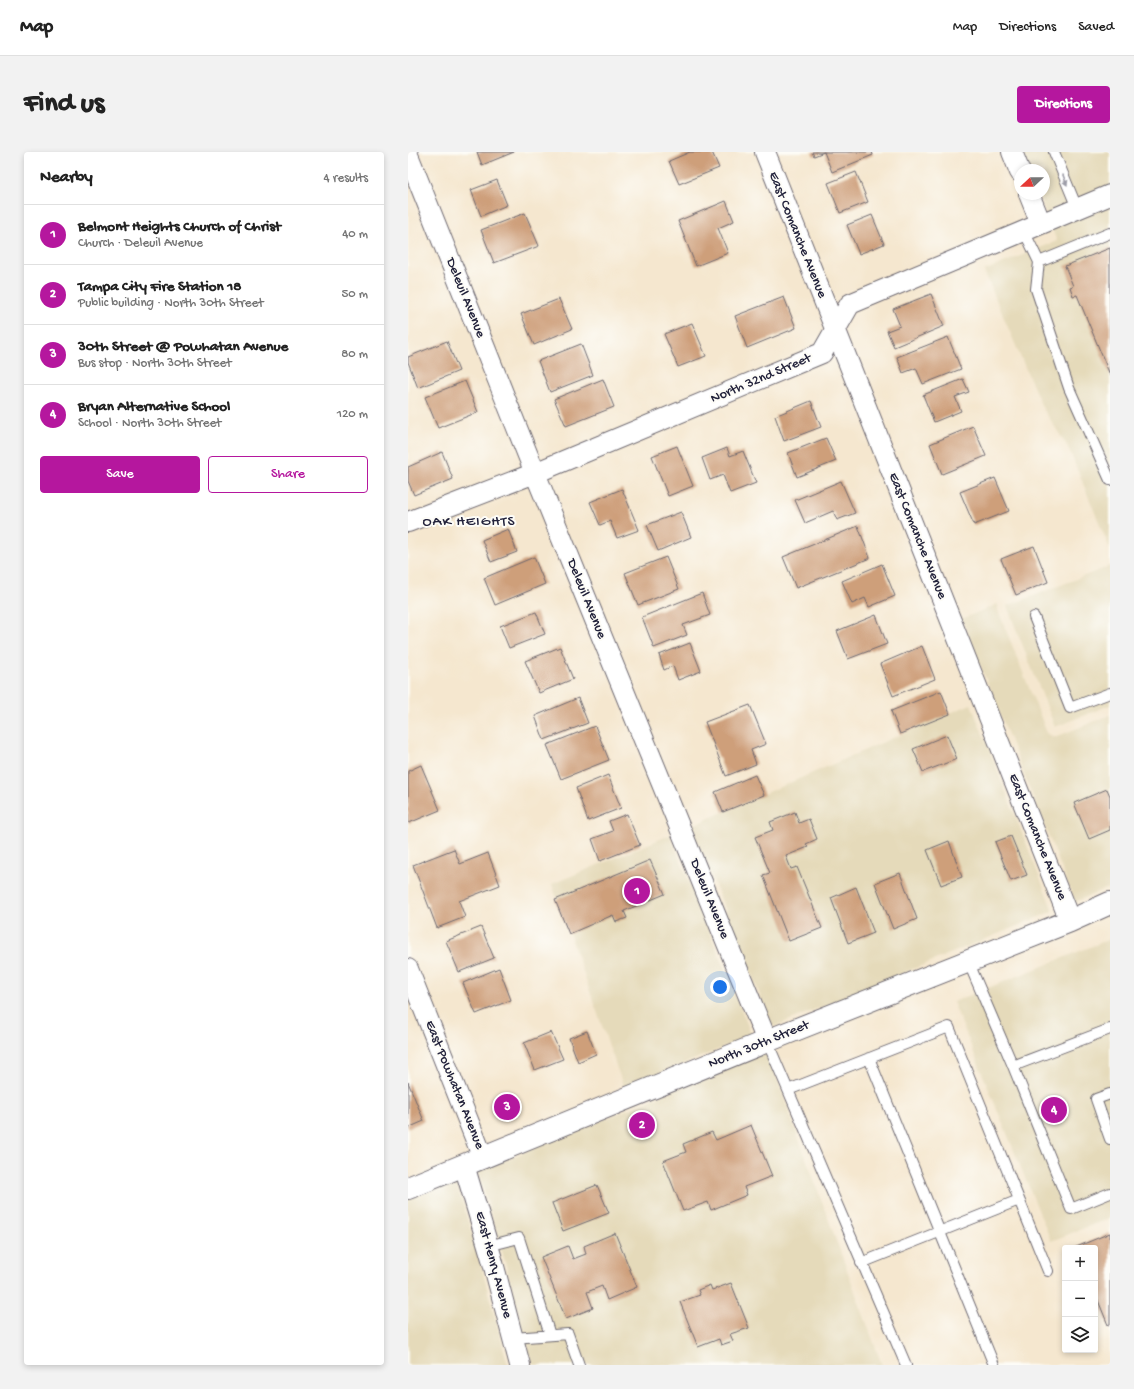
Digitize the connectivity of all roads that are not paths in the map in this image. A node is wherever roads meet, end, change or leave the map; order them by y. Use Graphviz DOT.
graph roads {
  1 [pos="765,152"];
  2 [pos="1012,152"];
  3 [pos="1054,152"];
  4 [pos="1062,152"];
  5 [pos="408,155"];
  6 [pos="1017,164"];
  7 [pos="1060,166"];
  8 [pos="1110,195"];
  9 [pos="1030,200"];
  10 [pos="1077,208"];
  11 [pos="1032,227"];
  12 [pos="1110,233"];
  13 [pos="1039,262"];
  14 [pos="834,329"];
  15 [pos="535,473"];
  16 [pos="1110,480"];
  17 [pos="408,522"];
  18 [pos="1034,617"];
  19 [pos="1110,693"];
  20 [pos="1110,903"];
  21 [pos="1070,921"];
  22 [pos="968,961"];
  23 [pos="408,969"];
  24 [pos="1110,1029"];
  25 [pos="767,1041"];
  26 [pos="869,1058"];
  27 [pos="1013,1066"];
  28 [pos="788,1090"];
  29 [pos="1110,1094"];
  30 [pos="1110,1139"];
  31 [pos="474,1161"];
  32 [pos="408,1188"];
  33 [pos="1110,1193"];
  34 [pos="1019,1200"];
  35 [pos="940,1232"];
  36 [pos="488,1246"];
  37 [pos="861,1263"];
  38 [pos="1048,1271"];
  39 [pos="550,1336"];
  40 [pos="513,1338"];
  41 [pos="520,1365"];
  42 [pos="579,1365"];
  43 [pos="906,1365"];
  44 [pos="994,1365"];
  1 -- 14 [label="street, East Comanche Avenue"];
  2 -- 6 [label="street"];
  3 -- 7 [label="lane"];
  4 -- 7 [label="lane"];
  5 -- 15 [label="street, Deleuil Avenue"];
  7 -- 10 [label="lane, one-way"];
  8 -- 10 [label="street, North 32nd Street"];
  9 -- 11 [label="street"];
  10 -- 11 [label="street, North 32nd Street"];
  11 -- 13 [label="lane"];
  11 -- 14 [label="street, North 32nd Street"];
  12 -- 13 [label="lane"];
  13 -- 16 [label="lane"];
  14 -- 15 [label="street, North 32nd Street"];
  14 -- 21 [label="street, East Comanche Avenue"];
  15 -- 17 [label="street, North 32nd Street"];
  15 -- 25 [label="street, Deleuil Avenue"];
  18 -- 19 [label="lane"];
  20 -- 21 [label="street, North 30th Street"];
  21 -- 22 [label="street, North 30th Street"];
  22 -- 25 [label="street, North 30th Street"];
  22 -- 27 [label="lane"];
  23 -- 31 [label="street, East Powhatan Avenue"];
  24 -- 27 [label="lane"];
  25 -- 28 [label="lane"];
  25 -- 31 [label="street, North 30th Street"];
  26 -- 28 [label="lane"];
  26 -- 34 [label="lane"];
  26 -- 35 [label="lane"];
  27 -- 33 [label="lane"];
  28 -- 37 [label="lane"];
  29 -- 30 [label="lane"];
  31 -- 32 [label="street, North 30th Street"];
  31 -- 36 [label="street, East Henry Avenue"];
  34 -- 35 [label="lane"];
  34 -- 38 [label="lane"];
  35 -- 37 [label="lane"];
  35 -- 44 [label="lane"];
  36 -- 39 [label="lane"];
  36 -- 40 [label="street, East Henry Avenue"];
  37 -- 43 [label="lane"];
  39 -- 40 [label="lane"];
  39 -- 42 [label="lane"];
  40 -- 41 [label="street, East Henry Avenue"];
}
